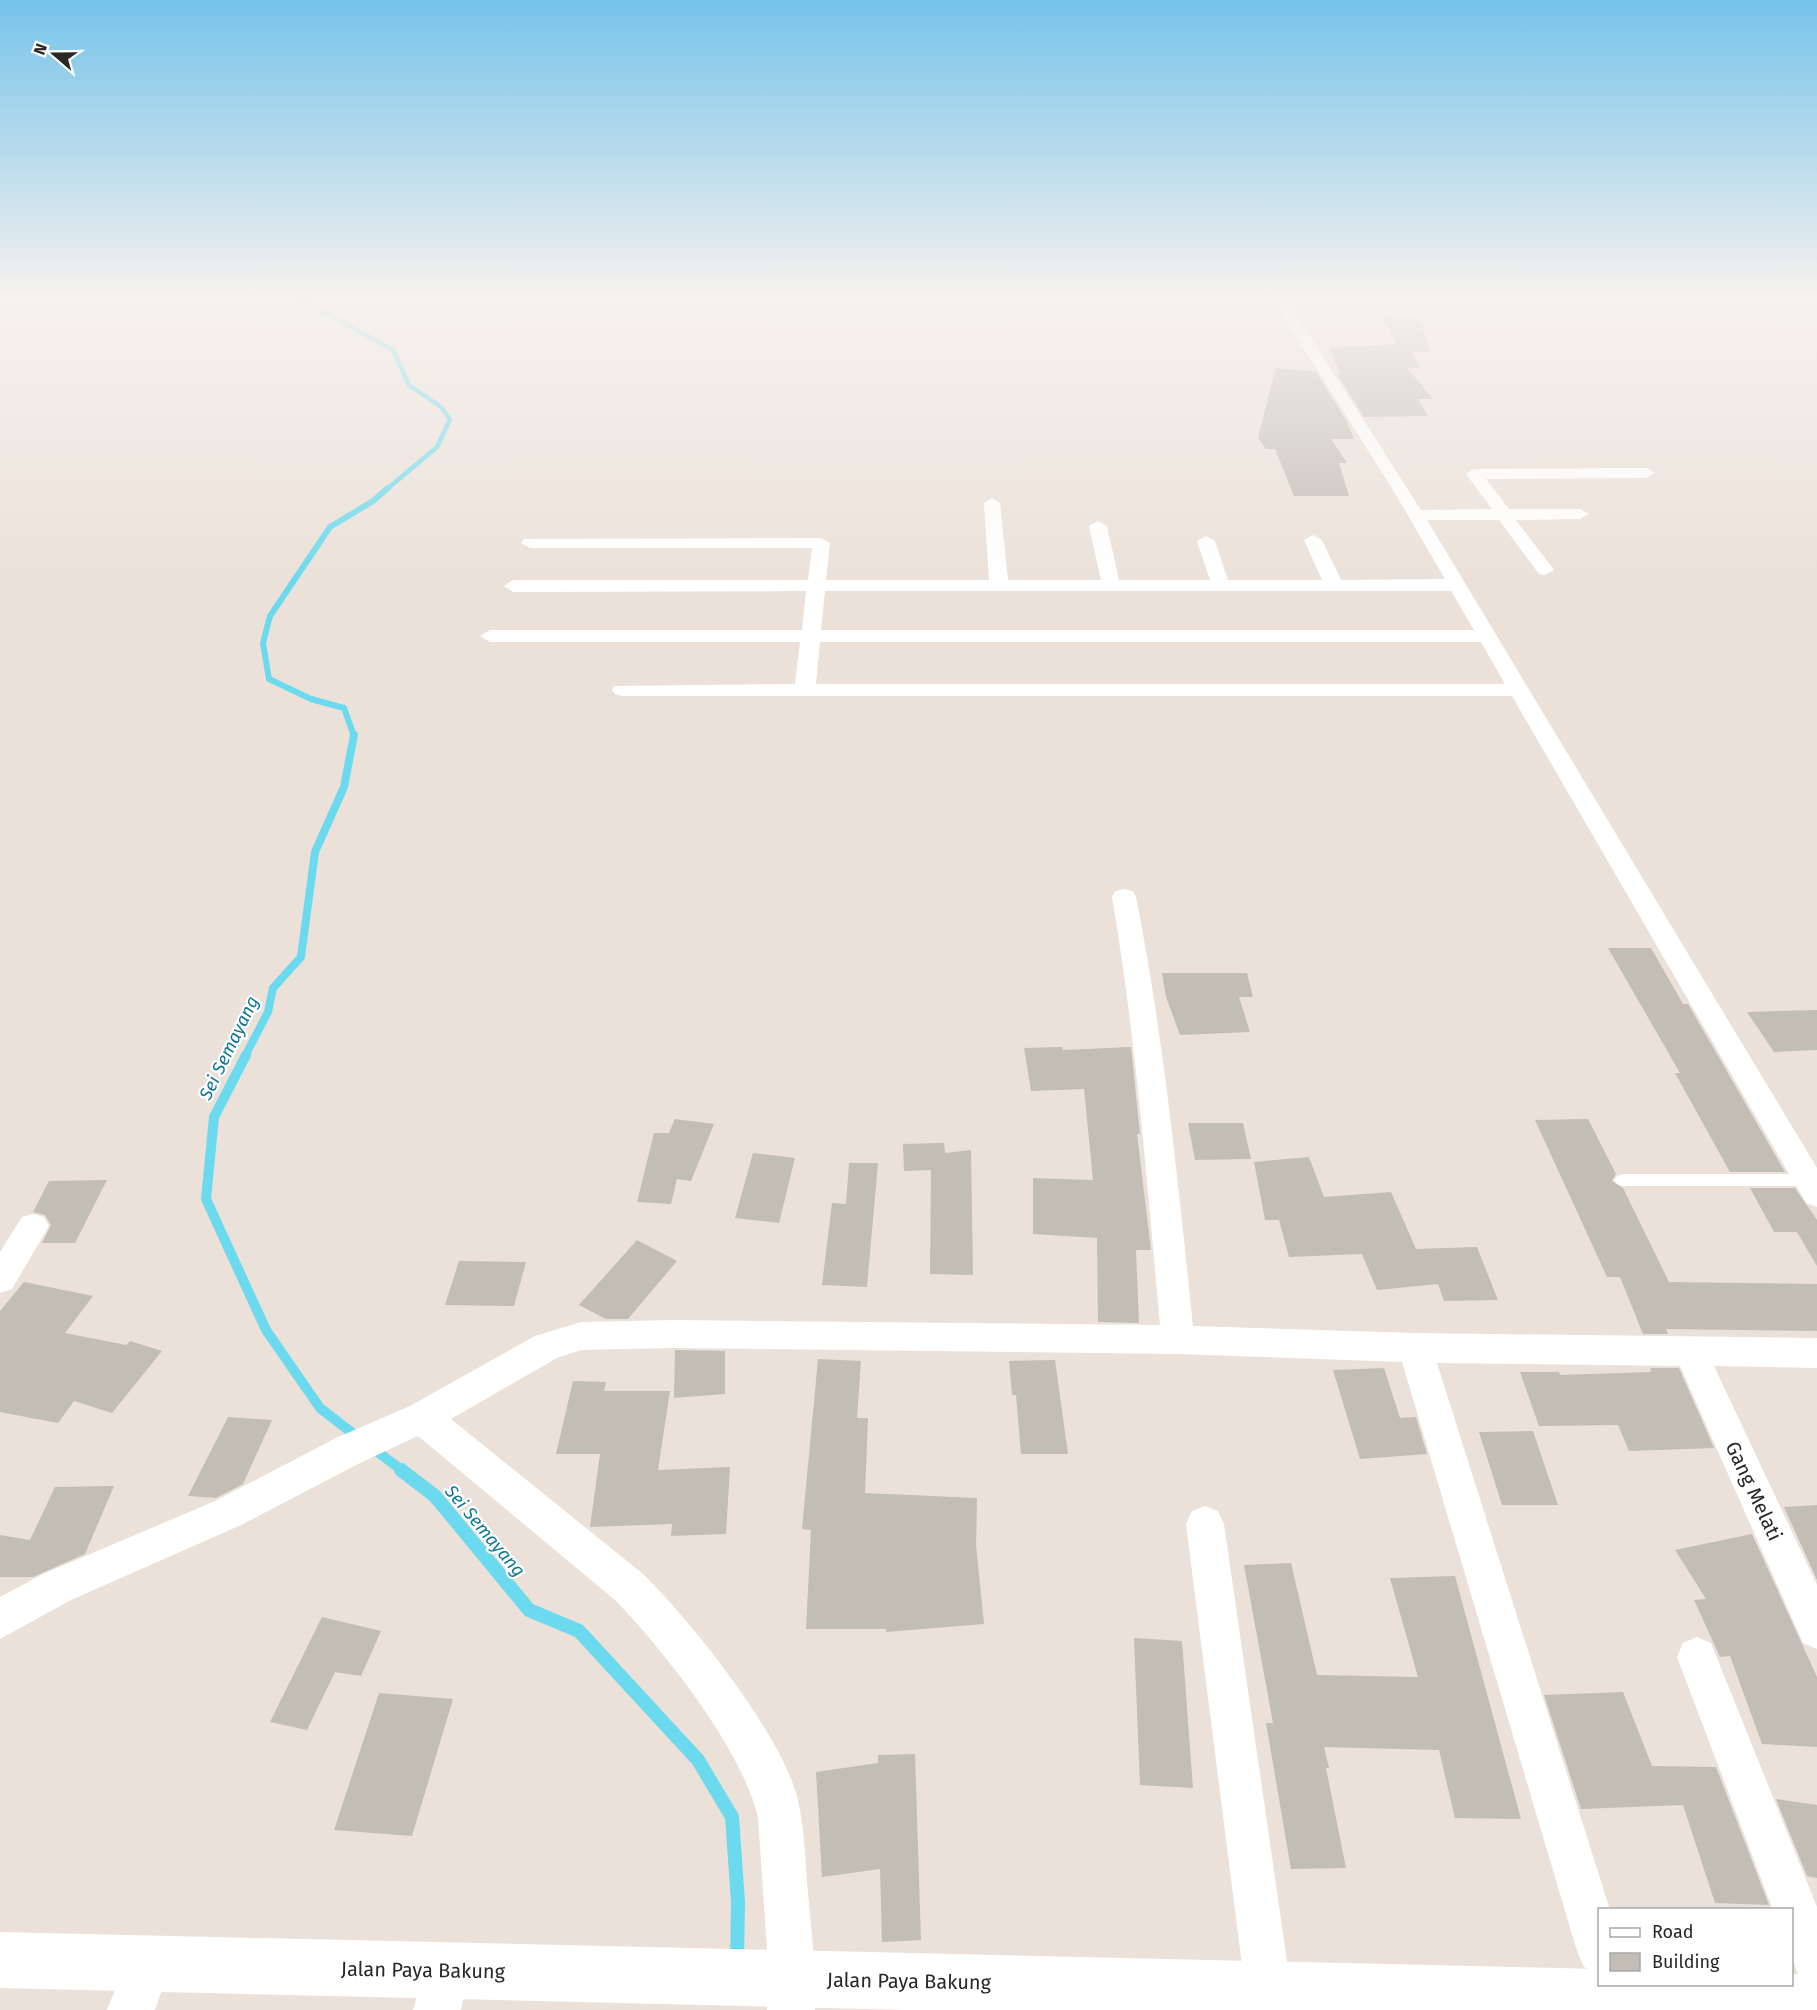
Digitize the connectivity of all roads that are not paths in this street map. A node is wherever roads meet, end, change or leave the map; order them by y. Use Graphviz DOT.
graph roads {
  1 [pos="1338,393"];
  2 [pos="1647,473"];
  3 [pos="992,503"];
  4 [pos="1504,514"];
  5 [pos="1580,514"];
  6 [pos="1416,515"];
  7 [pos="1098,526"];
  8 [pos="1206,540"];
  9 [pos="1313,540"];
  10 [pos="530,543"];
  11 [pos="1545,570"];
  12 [pos="816,585"];
  13 [pos="999,585"];
  14 [pos="1111,585"];
  15 [pos="1221,585"];
  16 [pos="1334,585"];
  17 [pos="1458,585"];
  18 [pos="513,586"];
  19 [pos="490,636"];
  20 [pos="810,636"];
  21 [pos="1487,636"];
  22 [pos="622,690"];
  23 [pos="805,690"];
  24 [pos="1519,690"];
  25 [pos="1124,897"];
  26 [pos="1622,1180"];
  27 [pos="1813,1188"];
  28 [pos="33,1226"];
  29 [pos="0,1280"];
  30 [pos="1178,1340"];
  31 [pos="1415,1348"];
  32 [pos="1691,1353"];
  33 [pos="1817,1353"];
  34 [pos="406,1423"];
  35 [pos="1205,1524"];
  36 [pos="0,1619"];
  37 [pos="1817,1629"];
  38 [pos="1697,1657"];
  39 [pos="1598,1947"];
  40 [pos="0,1960"];
  41 [pos="1817,1965"];
  42 [pos="1610,1986"];
  43 [pos="139,1987"];
  44 [pos="779,1989"];
  45 [pos="441,1990"];
  46 [pos="1297,1996"];
  47 [pos="1423,2001"];
  48 [pos="1817,2003"];
  1 -- 6 [label="street"];
  2 -- 4 [label="street"];
  3 -- 13 [label="street"];
  4 -- 5 [label="street"];
  4 -- 6 [label="street"];
  4 -- 11 [label="street"];
  6 -- 17 [label="street"];
  7 -- 14 [label="street"];
  8 -- 15 [label="street"];
  9 -- 16 [label="street"];
  10 -- 12 [label="street"];
  12 -- 13 [label="street"];
  12 -- 18 [label="street"];
  12 -- 20 [label="street"];
  13 -- 14 [label="street"];
  14 -- 15 [label="street"];
  15 -- 16 [label="street"];
  16 -- 17 [label="street"];
  17 -- 21 [label="street"];
  19 -- 20 [label="street"];
  20 -- 21 [label="street"];
  20 -- 23 [label="street"];
  21 -- 24 [label="street"];
  22 -- 23 [label="street"];
  23 -- 24 [label="street"];
  24 -- 27 [label="street"];
  25 -- 30 [label="street"];
  26 -- 27 [label="lane"];
  28 -- 29 [label="street"];
  30 -- 31 [label="street"];
  30 -- 34 [label="street"];
  31 -- 32 [label="street"];
  31 -- 39 [label="street"];
  32 -- 33 [label="street"];
  32 -- 37 [label="street, Gang Melati"];
  34 -- 36 [label="street"];
  34 -- 44 [label="street"];
  35 -- 46 [label="street"];
  38 -- 41 [label="street"];
  40 -- 43 [label="main road, Jalan Paya Bakung"];
  42 -- 47 [label="main road, Jalan Paya Bakung"];
  42 -- 48 [label="main road, Jalan Paya Bakung"];
  43 -- 45 [label="main road, Jalan Paya Bakung"];
  44 -- 45 [label="main road, Jalan Paya Bakung"];
  44 -- 46 [label="main road, Jalan Paya Bakung"];
  46 -- 47 [label="main road, Jalan Paya Bakung"];
}
